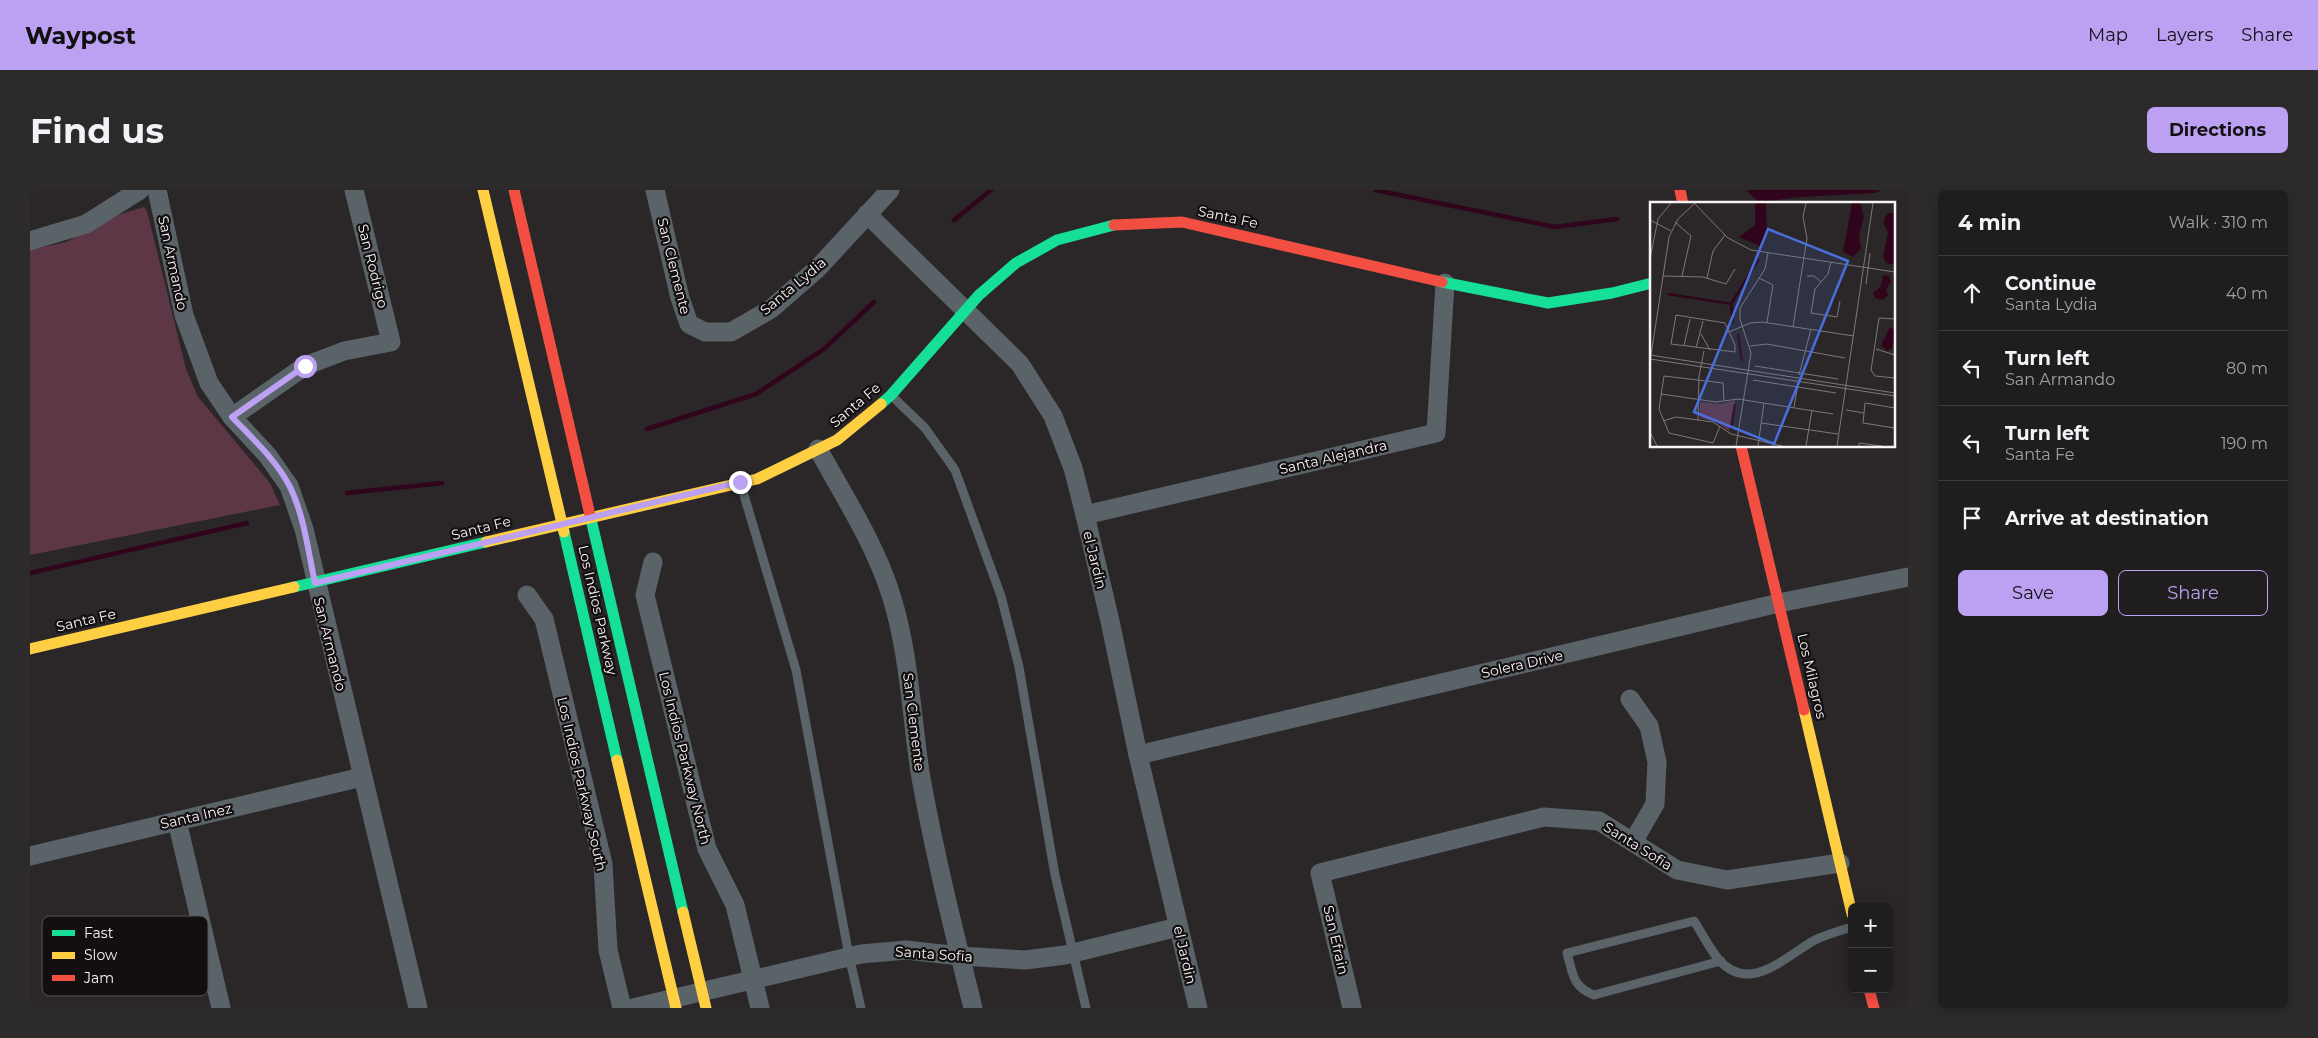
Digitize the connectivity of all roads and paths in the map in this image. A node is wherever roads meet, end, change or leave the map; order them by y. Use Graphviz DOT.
graph roads {
  1 [pos="140,190"];
  2 [pos="158,190"];
  3 [pos="354,190"];
  4 [pos="483,190"];
  5 [pos="514,190"];
  6 [pos="655,190"];
  7 [pos="890,190"];
  8 [pos="867,214"];
  9 [pos="30,241"];
  10 [pos="1445,283"];
  11 [pos="1650,284"];
  12 [pos="966,309"];
  13 [pos="705,332"];
  14 [pos="891,395"];
  15 [pos="232,417"];
  16 [pos="1741,448"];
  17 [pos="818,449"];
  18 [pos="740,482"];
  19 [pos="590,516"];
  20 [pos="1085,516"];
  21 [pos="562,524"];
  22 [pos="653,562"];
  23 [pos="1908,578"];
  24 [pos="315,583"];
  25 [pos="527,595"];
  26 [pos="1779,603"];
  27 [pos="30,648"];
  28 [pos="1630,699"];
  29 [pos="1138,755"];
  30 [pos="362,777"];
  31 [pos="177,821"];
  32 [pos="1633,842"];
  33 [pos="30,856"];
  34 [pos="1840,863"];
  35 [pos="1320,873"];
  36 [pos="1849,903"];
  37 [pos="199,916"];
  38 [pos="1178,927"];
  39 [pos="1848,928"];
  40 [pos="208,953"];
  41 [pos="1073,953"];
  42 [pos="849,956"];
  43 [pos="960,956"];
  44 [pos="1721,962"];
  45 [pos="753,979"];
  46 [pos="1870,993"];
  47 [pos="704,999"];
  48 [pos="675,1003"];
  49 [pos="221,1008"];
  50 [pos="418,1008"];
  51 [pos="622,1008"];
  52 [pos="633,1008"];
  53 [pos="760,1008"];
  54 [pos="860,1008"];
  55 [pos="972,1008"];
  56 [pos="1086,1008"];
  57 [pos="1198,1008"];
  58 [pos="1352,1008"];
  59 [pos="1874,1008"];
  1 -- 9 [label="street"];
  2 -- 15 [label="street, San Armando"];
  3 -- 15 [label="street, San Rodrigo"];
  4 -- 21 [label="street, Los Indios Parkway"];
  5 -- 19 [label="street, Los Indios Parkway"];
  6 -- 13 [label="street, San Clemente"];
  7 -- 8 [label="street"];
  8 -- 12 [label="street, el Jardin"];
  8 -- 13 [label="street, Santa Lydia"];
  10 -- 11 [label="street, Santa Fe"];
  10 -- 12 [label="street, Santa Fe"];
  10 -- 20 [label="street, Santa Alejandra"];
  12 -- 14 [label="street, Santa Fe"];
  12 -- 20 [label="street, el Jardin"];
  14 -- 17 [label="street, Santa Fe"];
  14 -- 41 [label="lane"];
  15 -- 24 [label="street, San Armando"];
  16 -- 26 [label="street, Los Milagros"];
  17 -- 18 [label="street, Santa Fe"];
  17 -- 43 [label="street, San Clemente"];
  18 -- 19 [label="street, Santa Fe"];
  18 -- 42 [label="lane"];
  19 -- 21 [label="street, Santa Fe"];
  19 -- 47 [label="street, Los Indios Parkway"];
  20 -- 29 [label="street, el Jardin"];
  21 -- 24 [label="street, Santa Fe"];
  21 -- 48 [label="street, Los Indios Parkway"];
  22 -- 45 [label="street, Los Indios Parkway North"];
  23 -- 26 [label="street, Solera Drive"];
  24 -- 27 [label="street, Santa Fe"];
  24 -- 30 [label="street, San Armando"];
  25 -- 51 [label="street, Los Indios Parkway South"];
  26 -- 29 [label="street, Solera Drive"];
  26 -- 34 [label="street, Los Milagros"];
  28 -- 32 [label="street"];
  29 -- 38 [label="street, el Jardin"];
  30 -- 31 [label="street, Santa Inez"];
  30 -- 50 [label="street, San Armando"];
  31 -- 33 [label="street, Santa Inez"];
  31 -- 37 [label="street"];
  32 -- 34 [label="street, Santa Sofia"];
  32 -- 35 [label="street, Santa Sofia"];
  34 -- 36 [label="street, Los Milagros"];
  35 -- 58 [label="street, San Efrain"];
  38 -- 41 [label="street, Santa Sofia"];
  38 -- 57 [label="street, el Jardin"];
  39 -- 44 [label="lane"];
  40 -- 49 [label="street"];
  41 -- 43 [label="street, Santa Sofia"];
  41 -- 56 [label="lane"];
  42 -- 43 [label="street, Santa Sofia"];
  42 -- 45 [label="street, Santa Sofia"];
  42 -- 54 [label="lane"];
  43 -- 55 [label="street, San Clemente"];
  44 -- 44 [label="lane"];
  45 -- 47 [label="street, Santa Sofia"];
  45 -- 53 [label="street, Los Indios Parkway North"];
  46 -- 59 [label="street"];
  47 -- 48 [label="street, Santa Sofia"];
  48 -- 52 [label="street, Santa Sofia"];
}
